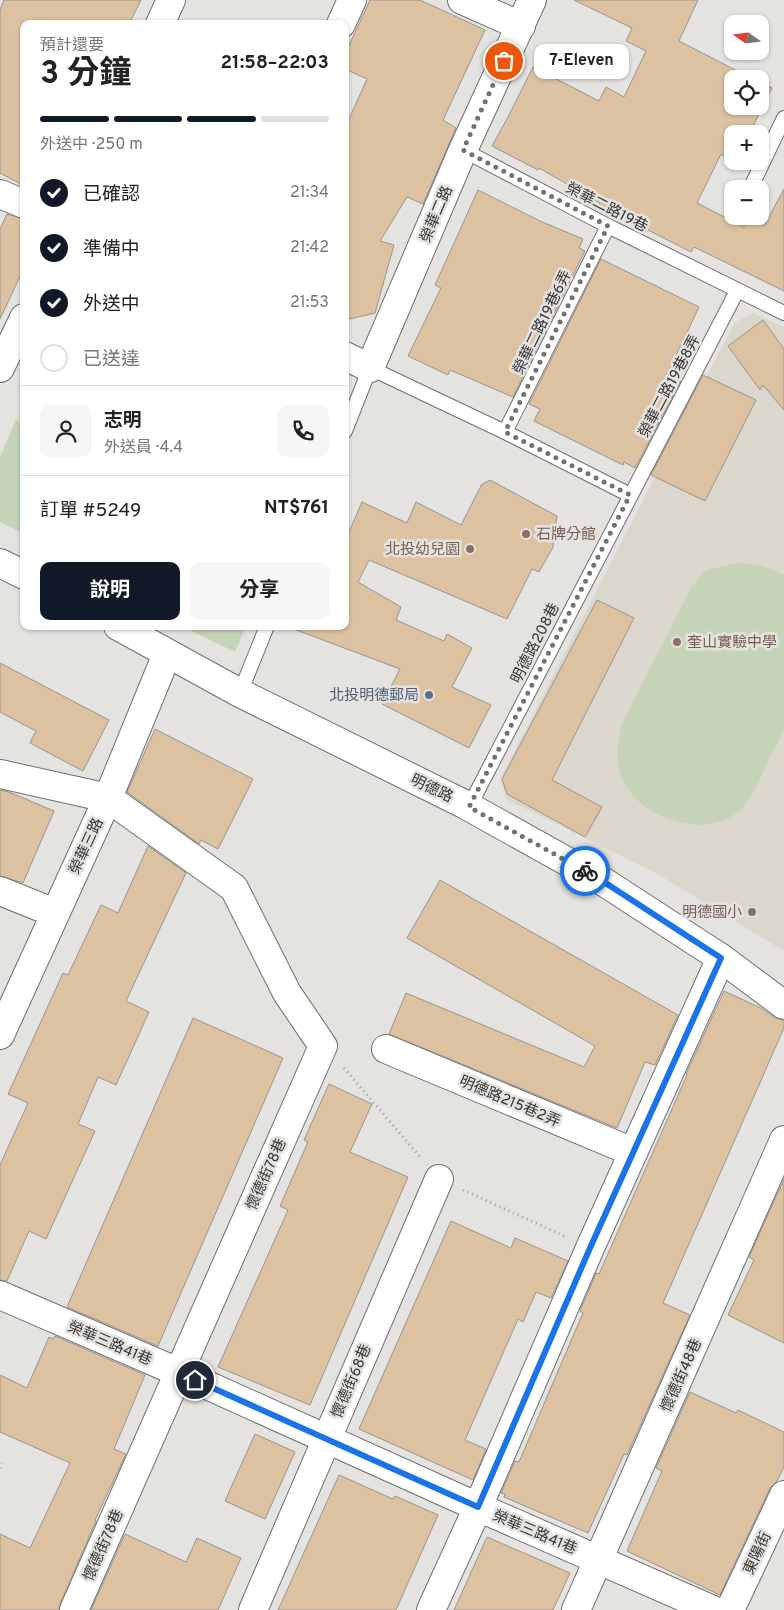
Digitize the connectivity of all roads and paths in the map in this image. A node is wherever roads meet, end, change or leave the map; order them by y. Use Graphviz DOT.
graph roads {
  1 [pos="171,0"];
  2 [pos="352,0"];
  3 [pos="462,0"];
  4 [pos="532,0"];
  5 [pos="162,20"];
  6 [pos="343,20"];
  7 [pos="521,26"];
  8 [pos="784,118"];
  9 [pos="463,150"];
  10 [pos="754,180"];
  11 [pos="0,194"];
  12 [pos="20,202"];
  13 [pos="608,226"];
  14 [pos="737,291"];
  15 [pos="784,313"];
  16 [pos="20,326"];
  17 [pos="349,358"];
  18 [pos="0,368"];
  19 [pos="370,368"];
  20 [pos="349,421"];
  21 [pos="505,432"];
  22 [pos="630,495"];
  23 [pos="0,563"];
  24 [pos="20,573"];
  25 [pos="125,630"];
  26 [pos="265,630"];
  27 [pos="167,654"];
  28 [pos="240,693"];
  29 [pos="0,774"];
  30 [pos="108,798"];
  31 [pos="469,807"];
  32 [pos="0,891"];
  33 [pos="55,913"];
  34 [pos="721,958"];
  35 [pos="784,1005"];
  36 [pos="0,1036"];
  37 [pos="386,1049"];
  38 [pos="784,1140"];
  39 [pos="634,1152"];
  40 [pos="439,1179"];
  41 [pos="0,1295"];
  42 [pos="178,1372"];
  43 [pos="326,1439"];
  44 [pos="2,1463"];
  45 [pos="0,1468"];
  46 [pos="784,1495"];
  47 [pos="478,1507"];
  48 [pos="600,1559"];
  49 [pos="74,1610"];
  50 [pos="253,1610"];
  51 [pos="431,1610"];
  52 [pos="576,1610"];
  53 [pos="713,1610"];
  54 [pos="730,1610"];
  1 -- 5 [label="street"];
  2 -- 6 [label="street"];
  3 -- 7 [label="street"];
  4 -- 7 [label="street, 榮華二路"];
  7 -- 9 [label="street, 榮華二路"];
  8 -- 10 [label="lane"];
  9 -- 13 [label="lane, 榮華二路19巷"];
  9 -- 19 [label="street, 榮華二路"];
  11 -- 12 [label="street"];
  13 -- 14 [label="lane, 榮華二路19巷"];
  13 -- 21 [label="lane, 榮華二路19巷6弄"];
  14 -- 15 [label="lane, 榮華二路19巷"];
  14 -- 22 [label="lane, 榮華二路19巷8弄"];
  16 -- 18 [label="street"];
  17 -- 19 [label="street"];
  19 -- 20 [label="lane, 榮華二路"];
  19 -- 21 [label="lane"];
  21 -- 22 [label="lane"];
  22 -- 31 [label="lane, 明德路208巷"];
  23 -- 24 [label="street"];
  25 -- 27 [label="street, 明德路"];
  26 -- 28 [label="lane"];
  27 -- 28 [label="street, 明德路"];
  27 -- 30 [label="street, 榮華三路"];
  28 -- 31 [label="street, 明德路"];
  29 -- 30 [label="street"];
  30 -- 33 [label="street, 榮華三路"];
  30 -- 42 [label="street, 懷德街78巷"];
  31 -- 34 [label="street, 明德路"];
  32 -- 33 [label="street"];
  33 -- 36 [label="street, 榮華三路"];
  34 -- 35 [label="street, 明德路"];
  34 -- 39 [label="street"];
  37 -- 39 [label="street, 明德路215巷2弄"];
  38 -- 48 [label="street, 懷德街48巷"];
  39 -- 47 [label="street"];
  40 -- 43 [label="street, 懷德街68巷"];
  41 -- 42 [label="street, 榮華三路41巷"];
  42 -- 43 [label="street, 榮華三路41巷"];
  42 -- 49 [label="street, 懷德街78巷"];
  43 -- 47 [label="street, 榮華三路41巷"];
  43 -- 50 [label="street, 懷德街68巷"];
  44 -- 45 [label="path"];
  46 -- 54 [label="street, 東陽街"];
  47 -- 48 [label="street, 榮華三路41巷"];
  47 -- 51 [label="street"];
  48 -- 52 [label="street, 懷德街48巷"];
  48 -- 53 [label="street, 榮華三路41巷"];
}
